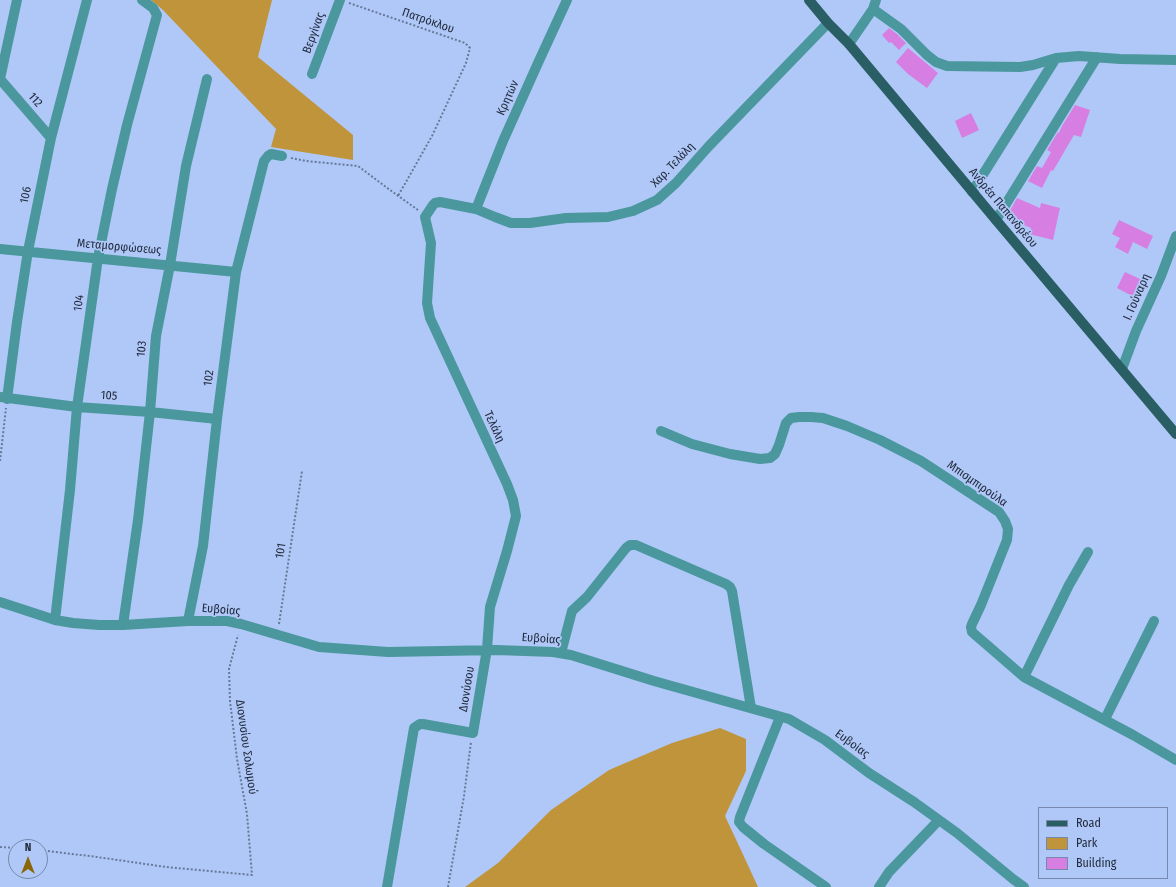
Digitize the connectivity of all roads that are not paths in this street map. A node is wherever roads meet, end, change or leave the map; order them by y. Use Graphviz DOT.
graph roads {
  1 [pos="17,0"];
  2 [pos="87,0"];
  3 [pos="142,0"];
  4 [pos="567,0"];
  5 [pos="809,0"];
  6 [pos="344,1"];
  7 [pos="874,4"];
  8 [pos="828,23"];
  9 [pos="849,44"];
  10 [pos="1097,57"];
  11 [pos="1056,58"];
  12 [pos="1176,60"];
  13 [pos="312,74"];
  14 [pos="0,79"];
  15 [pos="207,79"];
  16 [pos="51,138"];
  17 [pos="282,156"];
  18 [pos="972,192"];
  19 [pos="476,209"];
  20 [pos="425,217"];
  21 [pos="996,220"];
  22 [pos="1175,242"];
  23 [pos="0,249"];
  24 [pos="28,251"];
  25 [pos="98,258"];
  26 [pos="170,265"];
  27 [pos="236,272"];
  28 [pos="1122,369"];
  29 [pos="3,398"];
  30 [pos="77,407"];
  31 [pos="150,412"];
  32 [pos="217,419"];
  33 [pos="661,431"];
  34 [pos="1176,434"];
  35 [pos="1088,552"];
  36 [pos="0,602"];
  37 [pos="55,620"];
  38 [pos="188,621"];
  39 [pos="1154,621"];
  40 [pos="123,625"];
  41 [pos="487,649"];
  42 [pos="561,653"];
  43 [pos="1024,677"];
  44 [pos="751,708"];
  45 [pos="780,716"];
  46 [pos="1105,719"];
  47 [pos="1176,760"];
  48 [pos="939,820"];
  49 [pos="387,887"];
  50 [pos="826,887"];
  51 [pos="879,887"];
  52 [pos="1024,887"];
  1 -- 14 [label="street"];
  2 -- 16 [label="street, 106"];
  3 -- 25 [label="street, 104"];
  4 -- 19 [label="street, Κρητών"];
  5 -- 8 [label="main road, Ανδρέα Παπανδρέου"];
  6 -- 13 [label="street, Βεργίνας"];
  7 -- 9 [label="street"];
  7 -- 11 [label="street"];
  8 -- 9 [label="main road, Ανδρέα Παπανδρέου"];
  8 -- 19 [label="street, Χαρ. Τελάλη"];
  9 -- 18 [label="main road, Ανδρέα Παπανδρέου"];
  10 -- 11 [label="street"];
  10 -- 12 [label="street"];
  10 -- 21 [label="street"];
  11 -- 18 [label="street"];
  14 -- 16 [label="street, 112"];
  15 -- 26 [label="street, 103"];
  16 -- 24 [label="street, 106"];
  17 -- 27 [label="street, 102"];
  18 -- 21 [label="main road, Ανδρέα Παπανδρέου"];
  19 -- 20 [label="street, Χαρ. Τελάλη"];
  20 -- 41 [label="street, Τελάλη"];
  21 -- 28 [label="main road, Ανδρέα Παπανδρέου"];
  22 -- 28 [label="street, Ι. Γούναρη"];
  23 -- 24 [label="street, Μεταμορφώσεως"];
  24 -- 25 [label="street, Μεταμορφώσεως"];
  24 -- 29 [label="street, 106"];
  25 -- 26 [label="street, Μεταμορφώσεως"];
  25 -- 30 [label="street, 104"];
  26 -- 27 [label="street, Μεταμορφώσεως"];
  26 -- 31 [label="street, 103"];
  27 -- 32 [label="street, 102"];
  28 -- 34 [label="main road, Ανδρέα Παπανδρέου"];
  29 -- 30 [label="street, 105"];
  30 -- 31 [label="street, 105"];
  30 -- 37 [label="street, 104"];
  31 -- 32 [label="street, 105"];
  31 -- 40 [label="street, 103"];
  32 -- 38 [label="street, 102"];
  33 -- 43 [label="street, Μπισμπιρούλα"];
  35 -- 43 [label="street"];
  36 -- 37 [label="street, Ευβοίας"];
  37 -- 40 [label="street, Ευβοίας"];
  38 -- 40 [label="street, Ευβοίας"];
  38 -- 41 [label="street, Ευβοίας"];
  39 -- 46 [label="street"];
  41 -- 42 [label="street, Ευβοίας"];
  41 -- 49 [label="street, Διονύσου"];
  42 -- 44 [label="street, Ευβοίας"];
  42 -- 44 [label="street"];
  43 -- 46 [label="street, Μπισμπιρούλα"];
  44 -- 45 [label="street, Ευβοίας"];
  45 -- 48 [label="street, Ευβοίας"];
  45 -- 50 [label="street"];
  46 -- 47 [label="street, Μπισμπιρούλα"];
  48 -- 51 [label="street"];
  48 -- 52 [label="street, Ευβοίας"];
}
